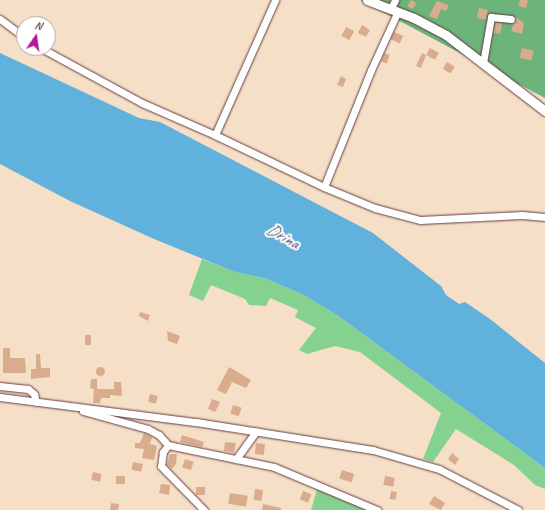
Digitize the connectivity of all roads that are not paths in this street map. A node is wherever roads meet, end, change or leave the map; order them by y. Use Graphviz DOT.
graph roads {
  1 [pos="275,0"];
  2 [pos="367,0"];
  3 [pos="395,7"];
  4 [pos="0,19"];
  5 [pos="511,19"];
  6 [pos="16,31"];
  7 [pos="56,56"];
  8 [pos="483,63"];
  9 [pos="545,111"];
  10 [pos="215,134"];
  11 [pos="324,188"];
  12 [pos="545,217"];
  13 [pos="0,386"];
  14 [pos="0,397"];
  15 [pos="36,402"];
  16 [pos="78,407"];
  17 [pos="256,431"];
  18 [pos="168,445"];
  19 [pos="236,459"];
  20 [pos="204,510"];
  21 [pos="377,510"];
  22 [pos="518,510"];
  1 -- 10 [label="street"];
  2 -- 3 [label="main road"];
  3 -- 8 [label="main road"];
  3 -- 11 [label="street"];
  4 -- 6 [label="street"];
  5 -- 8 [label="street"];
  7 -- 10 [label="street"];
  8 -- 9 [label="main road"];
  10 -- 11 [label="street"];
  11 -- 12 [label="street"];
  13 -- 15 [label="street"];
  14 -- 15 [label="street"];
  15 -- 16 [label="street"];
  16 -- 17 [label="street"];
  16 -- 18 [label="street"];
  17 -- 19 [label="street"];
  17 -- 22 [label="street"];
  18 -- 19 [label="street"];
  18 -- 20 [label="street"];
  19 -- 21 [label="street"];
}
